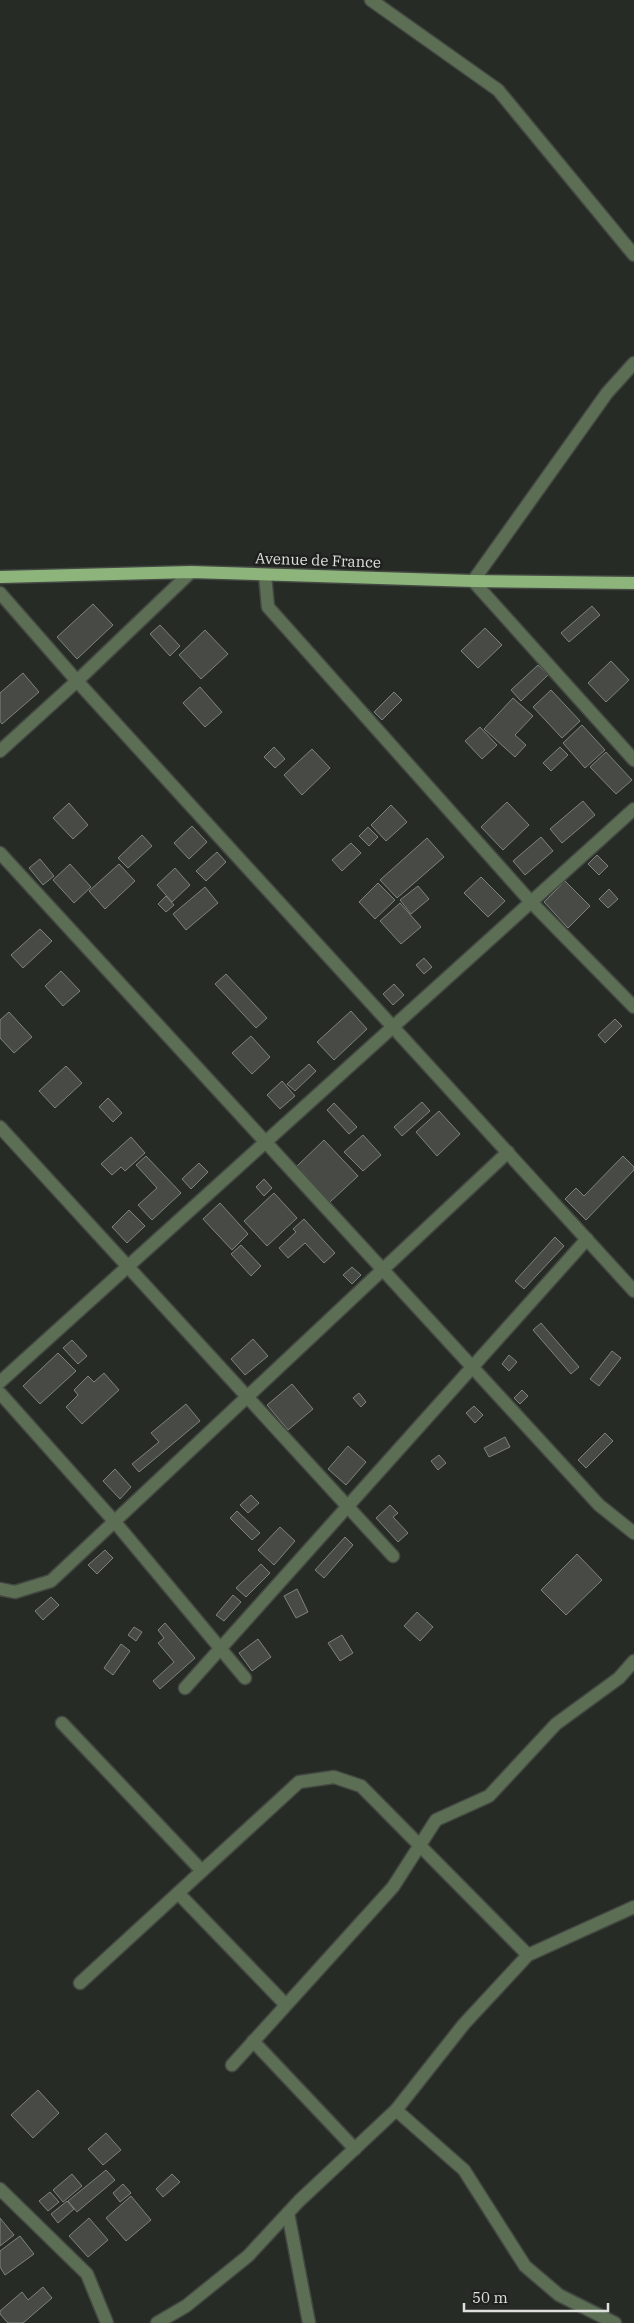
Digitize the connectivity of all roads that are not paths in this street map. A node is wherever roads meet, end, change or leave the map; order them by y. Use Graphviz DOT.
graph roads {
  1 [pos="371,0"];
  2 [pos="634,255"];
  3 [pos="634,364"];
  4 [pos="191,572"];
  5 [pos="265,574"];
  6 [pos="0,577"];
  7 [pos="473,581"];
  8 [pos="634,583"];
  9 [pos="0,593"];
  10 [pos="77,681"];
  11 [pos="0,751"];
  12 [pos="634,760"];
  13 [pos="634,809"];
  14 [pos="0,853"];
  15 [pos="530,901"];
  16 [pos="634,1008"];
  17 [pos="393,1026"];
  18 [pos="0,1127"];
  19 [pos="265,1141"];
  20 [pos="508,1152"];
  21 [pos="587,1239"];
  22 [pos="127,1267"];
  23 [pos="383,1269"];
  24 [pos="634,1291"];
  25 [pos="473,1367"];
  26 [pos="0,1382"];
  27 [pos="0,1393"];
  28 [pos="246,1397"];
  29 [pos="347,1507"];
  30 [pos="114,1521"];
  31 [pos="634,1533"];
  32 [pos="393,1556"];
  33 [pos="0,1589"];
  34 [pos="220,1649"];
  35 [pos="634,1661"];
  36 [pos="245,1678"];
  37 [pos="186,1688"];
  38 [pos="62,1723"];
  39 [pos="419,1845"];
  40 [pos="202,1871"];
  41 [pos="178,1893"];
  42 [pos="634,1907"];
  43 [pos="528,1955"];
  44 [pos="80,1983"];
  45 [pos="286,2006"];
  46 [pos="253,2041"];
  47 [pos="232,2064"];
  48 [pos="396,2110"];
  49 [pos="355,2149"];
  50 [pos="0,2190"];
  51 [pos="288,2213"];
  52 [pos="107,2323"];
  53 [pos="158,2323"];
  54 [pos="309,2323"];
  55 [pos="615,2323"];
  1 -- 2 [label="street"];
  3 -- 7 [label="street"];
  4 -- 5 [label="main road, Avenue de France"];
  4 -- 6 [label="main road, Avenue de France"];
  4 -- 10 [label="street"];
  5 -- 7 [label="main road, Avenue de France"];
  5 -- 15 [label="street"];
  7 -- 8 [label="main road, Avenue de France"];
  7 -- 12 [label="street"];
  9 -- 10 [label="street"];
  10 -- 11 [label="street"];
  10 -- 17 [label="street"];
  13 -- 15 [label="street"];
  14 -- 19 [label="street"];
  15 -- 16 [label="street"];
  15 -- 17 [label="street"];
  17 -- 19 [label="street"];
  17 -- 20 [label="street"];
  18 -- 22 [label="street"];
  19 -- 22 [label="street"];
  19 -- 23 [label="street"];
  20 -- 21 [label="street"];
  20 -- 23 [label="street"];
  21 -- 24 [label="street"];
  21 -- 25 [label="street"];
  22 -- 26 [label="street"];
  22 -- 28 [label="street"];
  23 -- 25 [label="street"];
  23 -- 28 [label="street"];
  25 -- 29 [label="street"];
  25 -- 31 [label="street"];
  27 -- 30 [label="street"];
  28 -- 29 [label="street"];
  28 -- 30 [label="street"];
  29 -- 32 [label="street"];
  29 -- 34 [label="street"];
  30 -- 33 [label="street"];
  30 -- 34 [label="street"];
  34 -- 36 [label="street"];
  34 -- 37 [label="street"];
  35 -- 39 [label="street"];
  38 -- 40 [label="street"];
  39 -- 40 [label="street"];
  39 -- 43 [label="street"];
  39 -- 45 [label="street"];
  40 -- 41 [label="street"];
  41 -- 44 [label="street"];
  41 -- 45 [label="street"];
  42 -- 43 [label="street"];
  43 -- 48 [label="street"];
  45 -- 46 [label="street"];
  46 -- 47 [label="street"];
  46 -- 49 [label="street"];
  48 -- 49 [label="street"];
  48 -- 55 [label="street"];
  49 -- 51 [label="street"];
  50 -- 52 [label="street"];
  51 -- 53 [label="street"];
  51 -- 54 [label="street"];
}
